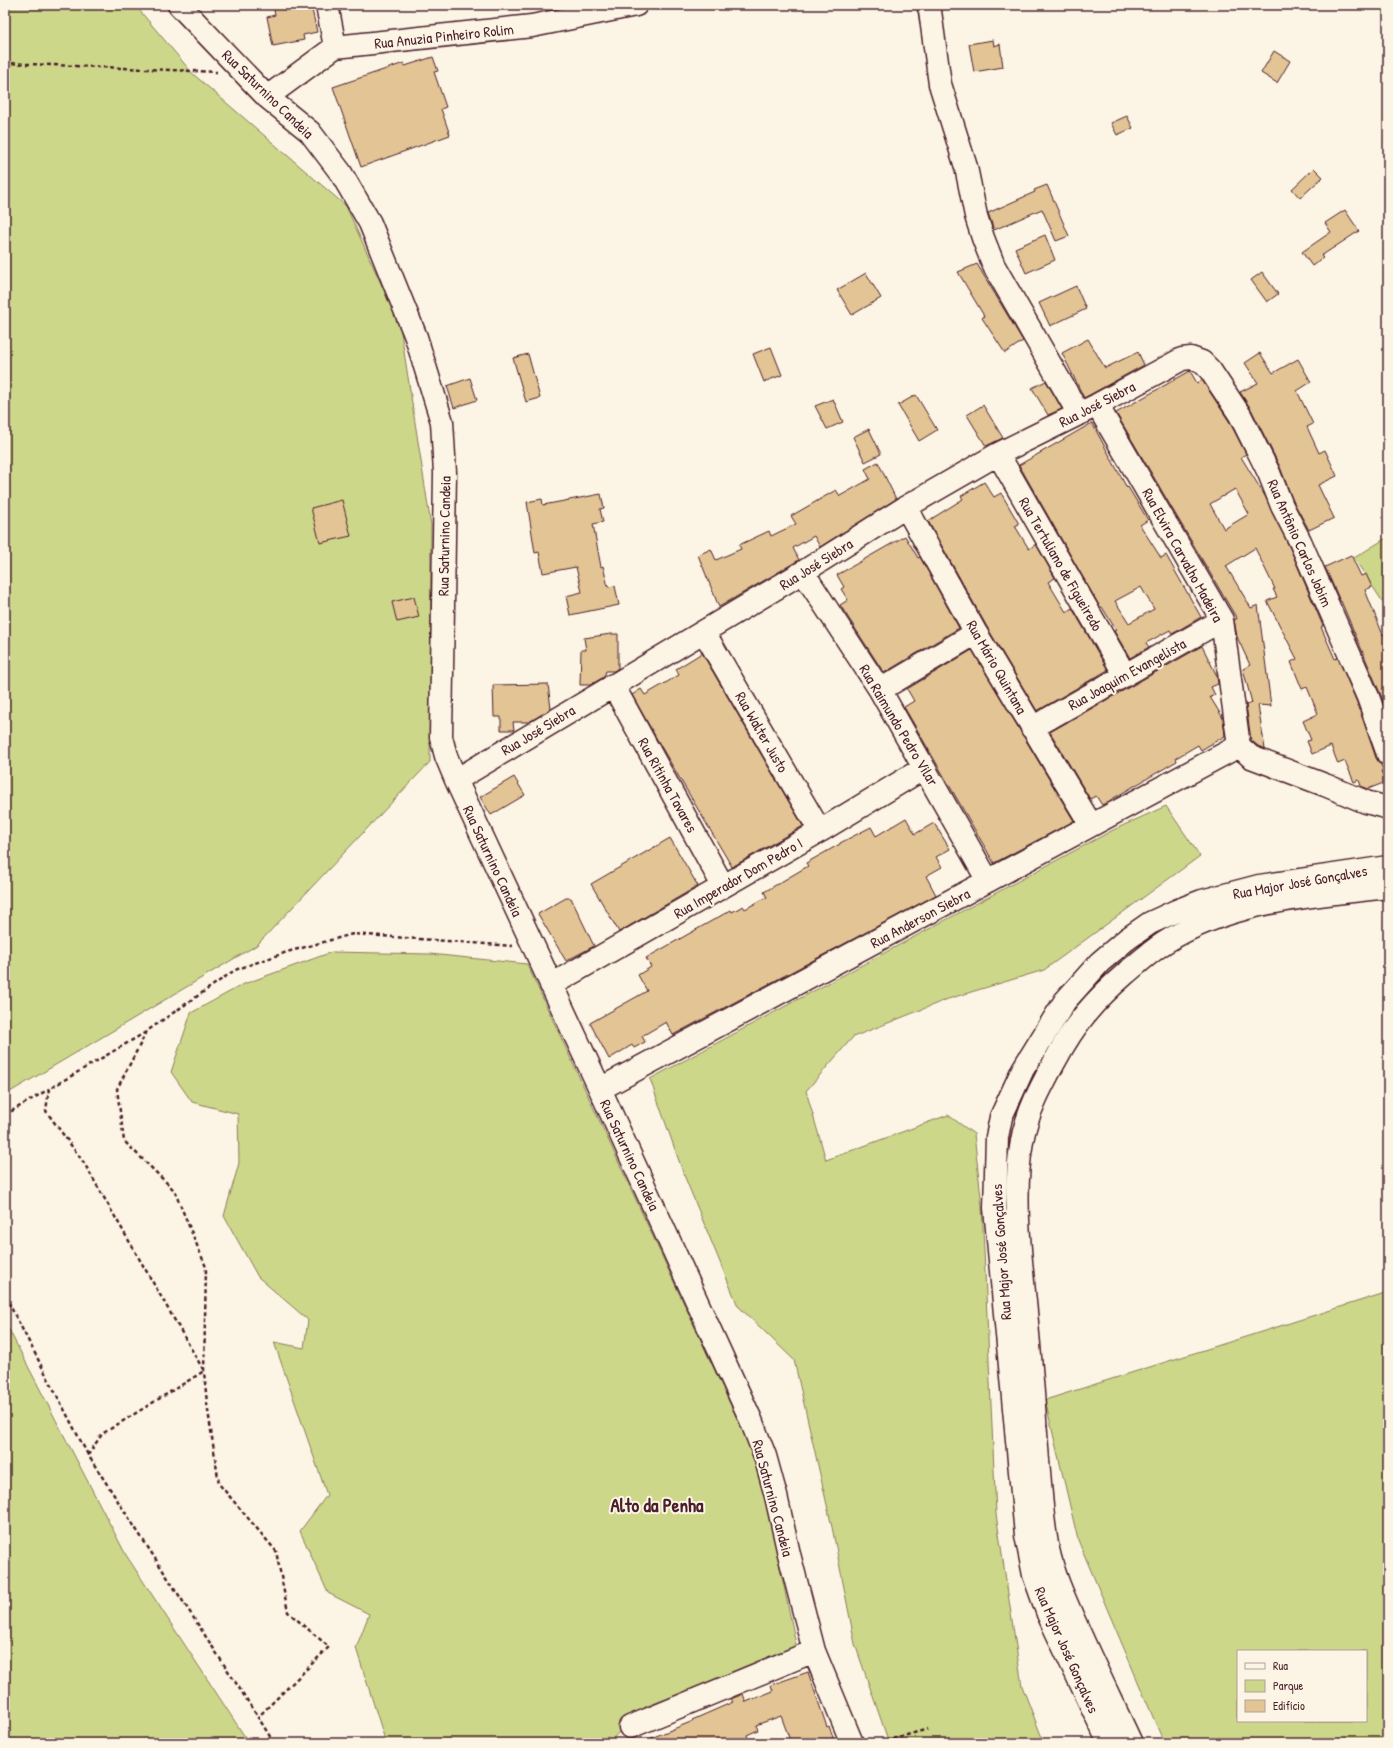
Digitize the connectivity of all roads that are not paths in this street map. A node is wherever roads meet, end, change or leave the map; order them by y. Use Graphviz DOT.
graph roads {
  1 [pos="179,5"];
  2 [pos="327,5"];
  3 [pos="636,5"];
  4 [pos="928,5"];
  5 [pos="335,47"];
  6 [pos="267,97"];
  7 [pos="1182,359"];
  8 [pos="1088,410"];
  9 [pos="998,454"];
  10 [pos="906,507"];
  11 [pos="803,572"];
  12 [pos="1222,620"];
  13 [pos="704,632"];
  14 [pos="976,633"];
  15 [pos="1125,675"];
  16 [pos="613,685"];
  17 [pos="880,690"];
  18 [pos="1032,728"];
  19 [pos="1239,746"];
  20 [pos="1388,754"];
  21 [pos="924,768"];
  22 [pos="456,780"];
  23 [pos="1388,808"];
  24 [pos="1091,825"];
  25 [pos="820,831"];
  26 [pos="1388,867"];
  27 [pos="988,881"];
  28 [pos="723,886"];
  29 [pos="1388,887"];
  30 [pos="551,986"];
  31 [pos="600,1089"];
  32 [pos="814,1651"];
  33 [pos="630,1727"];
  34 [pos="852,1743"];
  35 [pos="1109,1743"];
  36 [pos="1131,1743"];
  1 -- 6 [label="street, Rua Saturnino Candeia"];
  2 -- 5 [label="street"];
  3 -- 5 [label="street, Rua Anuzia Pinheiro Rolim"];
  4 -- 8 [label="street, Rua Elvira Carvalho Madeira"];
  5 -- 6 [label="street"];
  6 -- 22 [label="street, Rua Saturnino Candeia"];
  7 -- 8 [label="street, Rua José Siebra"];
  7 -- 20 [label="street, Rua Antônio Carlos Jobim"];
  8 -- 9 [label="street, Rua José Siebra"];
  8 -- 12 [label="street, Rua Elvira Carvalho Madeira"];
  9 -- 10 [label="street, Rua José Siebra"];
  9 -- 15 [label="street, Rua Tertuliano de Figueiredo"];
  10 -- 11 [label="street, Rua José Siebra"];
  10 -- 14 [label="street, Rua Mário Quintana"];
  11 -- 13 [label="street, Rua José Siebra"];
  11 -- 17 [label="street, Rua Raimundo Pedro Vilar"];
  12 -- 15 [label="street, Rua Joaquim Evangelista"];
  12 -- 19 [label="street, Rua Elvira Carvalho Madeira"];
  13 -- 16 [label="street, Rua José Siebra"];
  13 -- 25 [label="street, Rua Walter Justo"];
  14 -- 17 [label="street"];
  14 -- 18 [label="street, Rua Mário Quintana"];
  15 -- 18 [label="street, Rua Joaquim Evangelista"];
  16 -- 22 [label="street, Rua José Siebra"];
  16 -- 28 [label="street, Rua Ritinha Tavares"];
  17 -- 21 [label="street, Rua Raimundo Pedro Vilar"];
  18 -- 24 [label="street, Rua Mário Quintana"];
  19 -- 23 [label="street"];
  19 -- 24 [label="street, Rua Anderson Siebra"];
  21 -- 25 [label="street, Rua Imperador Dom Pedro I"];
  21 -- 27 [label="street, Rua Raimundo Pedro Vilar"];
  22 -- 30 [label="street, Rua Saturnino Candeia"];
  24 -- 27 [label="street, Rua Anderson Siebra"];
  25 -- 28 [label="street, Rua Imperador Dom Pedro I"];
  26 -- 35 [label="street, Rua Major José Gonçalves"];
  27 -- 31 [label="street, Rua Anderson Siebra"];
  28 -- 30 [label="street, Rua Imperador Dom Pedro I"];
  29 -- 36 [label="street, Rua Major José Gonçalves"];
  30 -- 31 [label="street, Rua Saturnino Candeia"];
  31 -- 32 [label="street, Rua Saturnino Candeia"];
  32 -- 33 [label="street"];
  32 -- 34 [label="street, Rua Saturnino Candeia"];
}
